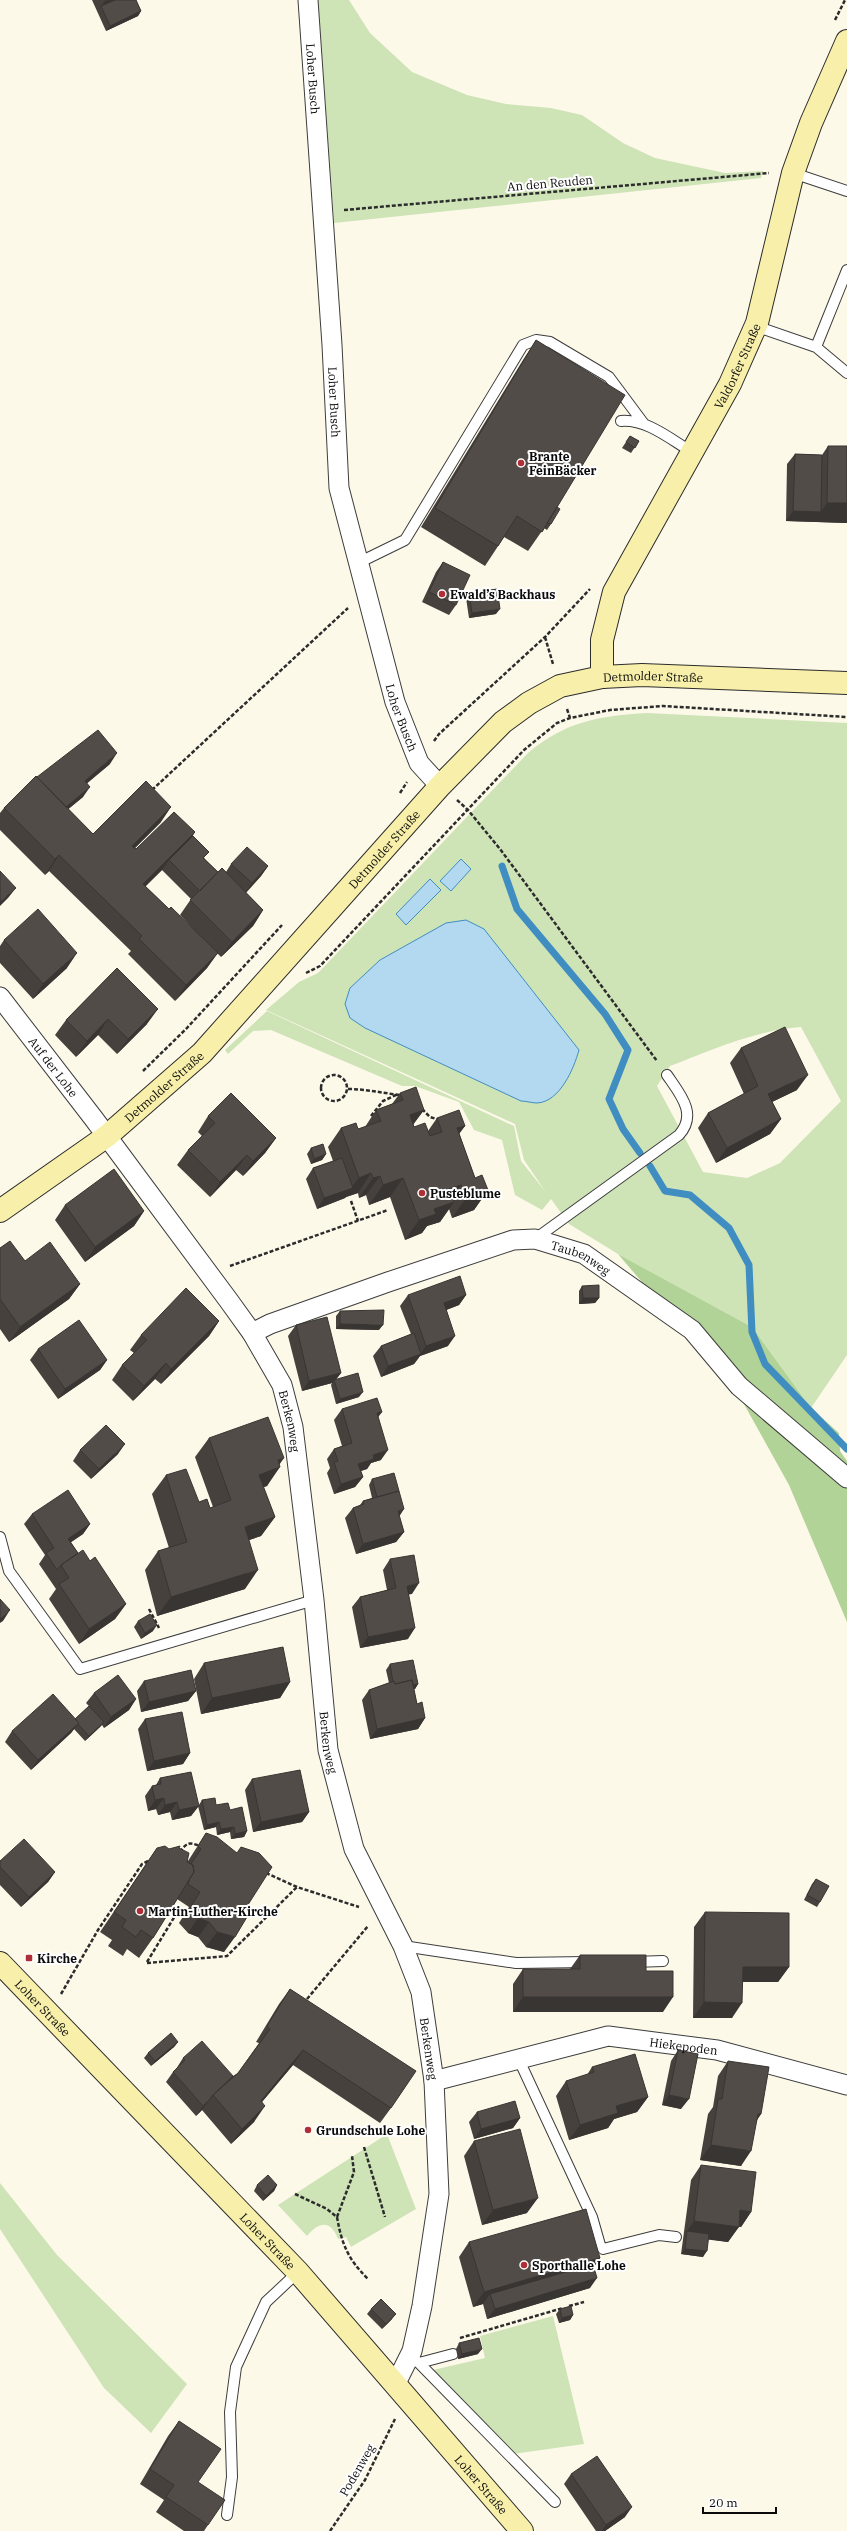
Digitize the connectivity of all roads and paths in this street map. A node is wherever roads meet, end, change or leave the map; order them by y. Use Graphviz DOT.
graph roads {
  1 [pos="308,0"];
  2 [pos="845,0"];
  3 [pos="835,21"];
  4 [pos="847,41"];
  5 [pos="772,173"];
  6 [pos="793,173"];
  7 [pos="847,191"];
  8 [pos="321,212"];
  9 [pos="847,270"];
  10 [pos="755,326"];
  11 [pos="816,347"];
  12 [pos="847,373"];
  13 [pos="621,421"];
  14 [pos="644,424"];
  15 [pos="692,452"];
  16 [pos="358,563"];
  17 [pos="591,588"];
  18 [pos="365,591"];
  19 [pos="545,638"];
  20 [pos="602,677"];
  21 [pos="847,683"];
  22 [pos="560,686"];
  23 [pos="847,717"];
  24 [pos="419,763"];
  25 [pos="440,786"];
  26 [pos="148,794"];
  27 [pos="396,800"];
  28 [pos="468,810"];
  29 [pos="286,920"];
  30 [pos="300,976"];
  31 [pos="0,997"];
  32 [pos="667,1075"];
  33 [pos="138,1076"];
  34 [pos="348,1089"];
  35 [pos="397,1095"];
  36 [pos="402,1096"];
  37 [pos="419,1106"];
  38 [pos="371,1116"];
  39 [pos="443,1121"];
  40 [pos="107,1136"];
  41 [pos="351,1201"];
  42 [pos="388,1210"];
  43 [pos="0,1211"];
  44 [pos="358,1221"];
  45 [pos="535,1239"];
  46 [pos="208,1274"];
  47 [pos="252,1333"];
  48 [pos="847,1478"];
  49 [pos="0,1537"];
  50 [pos="314,1600"];
  51 [pos="204,1848"];
  52 [pos="176,1857"];
  53 [pos="154,1859"];
  54 [pos="265,1873"];
  55 [pos="297,1887"];
  56 [pos="181,1906"];
  57 [pos="383,1912"];
  58 [pos="402,1946"];
  59 [pos="663,1961"];
  60 [pos="601,1962"];
  61 [pos="625,1962"];
  62 [pos="0,1963"];
  63 [pos="60,1995"];
  64 [pos="307,1999"];
  65 [pos="520,2060"];
  66 [pos="434,2081"];
  67 [pos="847,2085"];
  68 [pos="364,2147"];
  69 [pos="352,2156"];
  70 [pos="295,2194"];
  71 [pos="337,2217"];
  72 [pos="385,2217"];
  73 [pos="676,2237"];
  74 [pos="298,2272"];
  75 [pos="368,2279"];
  76 [pos="584,2302"];
  77 [pos="457,2338"];
  78 [pos="453,2354"];
  79 [pos="415,2359"];
  80 [pos="396,2383"];
  81 [pos="396,2416"];
  82 [pos="555,2502"];
  83 [pos="227,2515"];
  84 [pos="330,2531"];
  85 [pos="522,2531"];
  1 -- 8 [label="street, Loher Busch"];
  2 -- 3 [label="path"];
  4 -- 6 [label="street, Valdorfer Straße"];
  5 -- 8 [label="path, An den Reuden"];
  6 -- 7 [label="lane"];
  6 -- 10 [label="street, Valdorfer Straße"];
  8 -- 16 [label="street, Loher Busch"];
  9 -- 11 [label="lane"];
  10 -- 11 [label="lane"];
  10 -- 15 [label="street, Valdorfer Straße"];
  11 -- 12 [label="lane"];
  13 -- 14 [label="lane"];
  14 -- 15 [label="lane"];
  14 -- 16 [label="lane"];
  15 -- 20 [label="street, Valdorfer Straße"];
  16 -- 18 [label="street, Loher Busch"];
  17 -- 19 [label="path"];
  18 -- 24 [label="street, Loher Busch"];
  18 -- 26 [label="path"];
  19 -- 22 [label="path"];
  19 -- 24 [label="path"];
  20 -- 21 [label="street, Detmolder Straße"];
  20 -- 22 [label="street, Detmolder Straße"];
  22 -- 25 [label="street, Detmolder Straße"];
  23 -- 28 [label="path"];
  24 -- 25 [label="street, Loher Busch"];
  24 -- 27 [label="path"];
  25 -- 28 [label="path"];
  25 -- 40 [label="street, Detmolder Straße"];
  28 -- 30 [label="path"];
  28 -- 32 [label="path"];
  29 -- 33 [label="path"];
  31 -- 40 [label="street, Auf der Lohe"];
  32 -- 45 [label="lane"];
  34 -- 34 [label="path"];
  34 -- 35 [label="path"];
  35 -- 36 [label="path"];
  35 -- 38 [label="path"];
  37 -- 39 [label="path"];
  40 -- 43 [label="street, Detmolder Straße"];
  40 -- 46 [label="street, Berkenweg"];
  41 -- 44 [label="path"];
  42 -- 44 [label="path"];
  44 -- 46 [label="path"];
  45 -- 47 [label="street, Taubenweg"];
  45 -- 48 [label="street, Taubenweg"];
  46 -- 47 [label="street, Berkenweg"];
  47 -- 50 [label="street, Berkenweg"];
  49 -- 50 [label="lane"];
  50 -- 57 [label="street, Berkenweg"];
  51 -- 52 [label="path"];
  53 -- 63 [label="path"];
  54 -- 55 [label="path"];
  55 -- 56 [label="path"];
  55 -- 57 [label="path"];
  57 -- 58 [label="street, Berkenweg"];
  57 -- 64 [label="path"];
  58 -- 60 [label="lane"];
  58 -- 66 [label="street, Berkenweg"];
  59 -- 61 [label="lane"];
  62 -- 74 [label="street, Loher Straße"];
  65 -- 66 [label="street, Hiekepoden"];
  65 -- 67 [label="street, Hiekepoden"];
  65 -- 73 [label="lane"];
  66 -- 79 [label="street, Berkenweg"];
  68 -- 72 [label="path"];
  69 -- 71 [label="path"];
  70 -- 71 [label="path"];
  71 -- 75 [label="path"];
  74 -- 80 [label="street, Loher Straße"];
  74 -- 83 [label="lane"];
  76 -- 77 [label="path"];
  78 -- 79 [label="lane"];
  79 -- 80 [label="street, Berkenweg"];
  79 -- 82 [label="lane"];
  80 -- 85 [label="street, Loher Straße"];
  81 -- 84 [label="path, Podenweg"];
}
